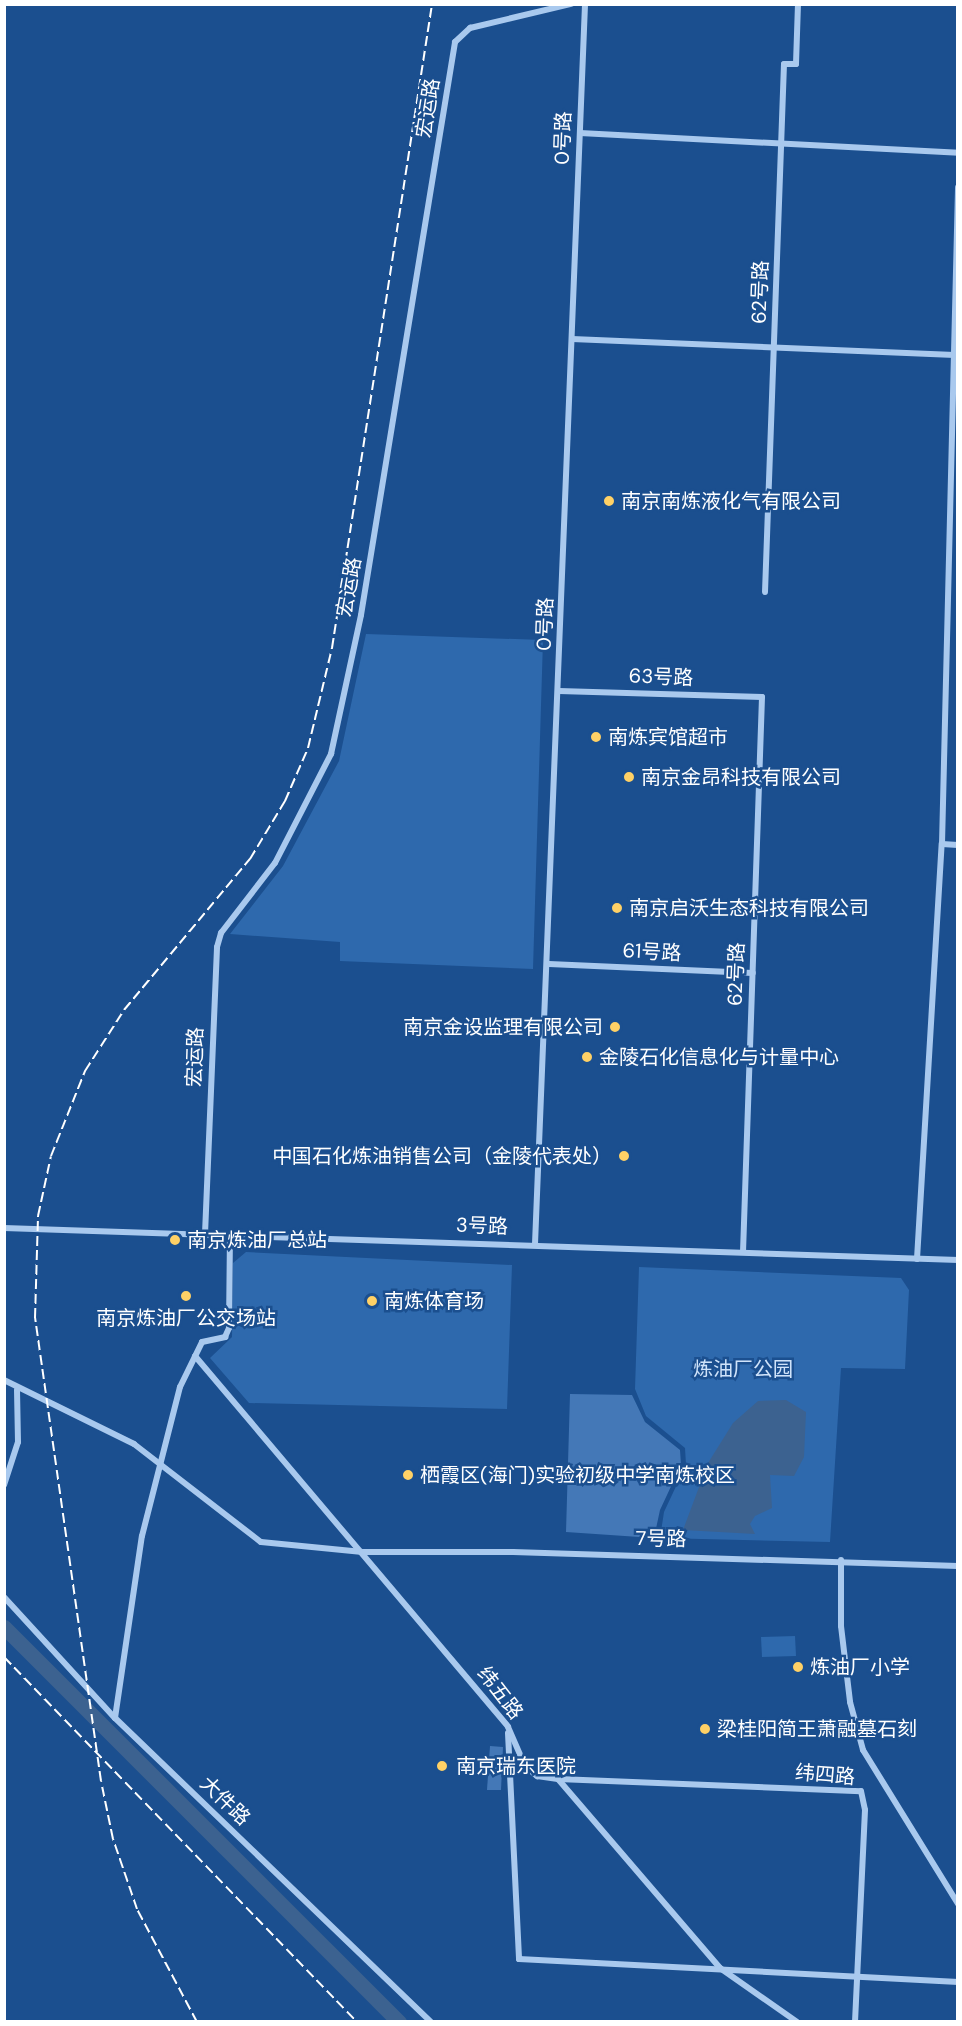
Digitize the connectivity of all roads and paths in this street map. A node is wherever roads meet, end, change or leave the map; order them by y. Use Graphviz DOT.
graph roads {
  1 [pos="571,4"];
  2 [pos="585,4"];
  3 [pos="798,4"];
  4 [pos="580,133"];
  5 [pos="781,144"];
  6 [pos="957,153"];
  7 [pos="957,187"];
  8 [pos="572,339"];
  9 [pos="774,347"];
  10 [pos="955,355"];
  11 [pos="765,592"];
  12 [pos="559,691"];
  13 [pos="762,697"];
  14 [pos="942,844"];
  15 [pos="957,845"];
  16 [pos="549,964"];
  17 [pos="753,973"];
  18 [pos="4,1228"];
  19 [pos="205,1234"];
  20 [pos="230,1235"];
  21 [pos="536,1244"];
  22 [pos="743,1252"];
  23 [pos="917,1259"];
  24 [pos="957,1260"];
  25 [pos="195,1356"];
  26 [pos="4,1380"];
  27 [pos="17,1390"];
  28 [pos="163,1462"];
  29 [pos="4,1485"];
  30 [pos="363,1552"];
  31 [pos="841,1560"];
  32 [pos="957,1566"];
  33 [pos="4,1597"];
  34 [pos="115,1718"];
  35 [pos="508,1727"];
  36 [pos="558,1779"];
  37 [pos="957,1904"];
  38 [pos="720,1968"];
  39 [pos="858,1976"];
  40 [pos="957,1982"];
  41 [pos="431,2022"];
  42 [pos="797,2022"];
  43 [pos="855,2022"];
  1 -- 19 [label="street, 宏运路"];
  2 -- 4 [label="street, 0号路"];
  3 -- 5 [label="street, 62号路"];
  4 -- 5 [label="street"];
  4 -- 8 [label="street, 0号路"];
  5 -- 6 [label="street"];
  5 -- 9 [label="street, 62号路"];
  7 -- 10 [label="street"];
  8 -- 9 [label="street"];
  8 -- 12 [label="street, 0号路"];
  9 -- 10 [label="street"];
  9 -- 11 [label="street, 62号路"];
  10 -- 14 [label="street"];
  12 -- 13 [label="street, 63号路"];
  12 -- 16 [label="street, 0号路"];
  13 -- 17 [label="street, 62号路"];
  14 -- 15 [label="street"];
  14 -- 23 [label="street"];
  16 -- 17 [label="street, 61号路"];
  16 -- 21 [label="street, 0号路"];
  17 -- 22 [label="street, 62号路"];
  18 -- 19 [label="street, 3号路"];
  19 -- 20 [label="street, 3号路"];
  20 -- 21 [label="street, 3号路"];
  20 -- 25 [label="street"];
  21 -- 22 [label="street, 3号路"];
  22 -- 23 [label="street, 3号路"];
  23 -- 24 [label="street, 3号路"];
  25 -- 28 [label="street"];
  25 -- 30 [label="street, 纬五路"];
  26 -- 27 [label="street, 7号路"];
  27 -- 28 [label="street, 7号路"];
  27 -- 29 [label="street"];
  28 -- 30 [label="street, 7号路"];
  28 -- 34 [label="street"];
  30 -- 31 [label="street, 7号路"];
  30 -- 35 [label="street, 纬五路"];
  31 -- 32 [label="street, 7号路"];
  31 -- 37 [label="street"];
  33 -- 34 [label="street, 大件路"];
  34 -- 41 [label="street, 大件路"];
  35 -- 36 [label="street, 纬五路"];
  35 -- 38 [label="street"];
  36 -- 38 [label="street"];
  36 -- 39 [label="street, 纬四路"];
  38 -- 39 [label="street"];
  38 -- 42 [label="street"];
  39 -- 40 [label="street"];
  39 -- 43 [label="street, 纬四路"];
}
